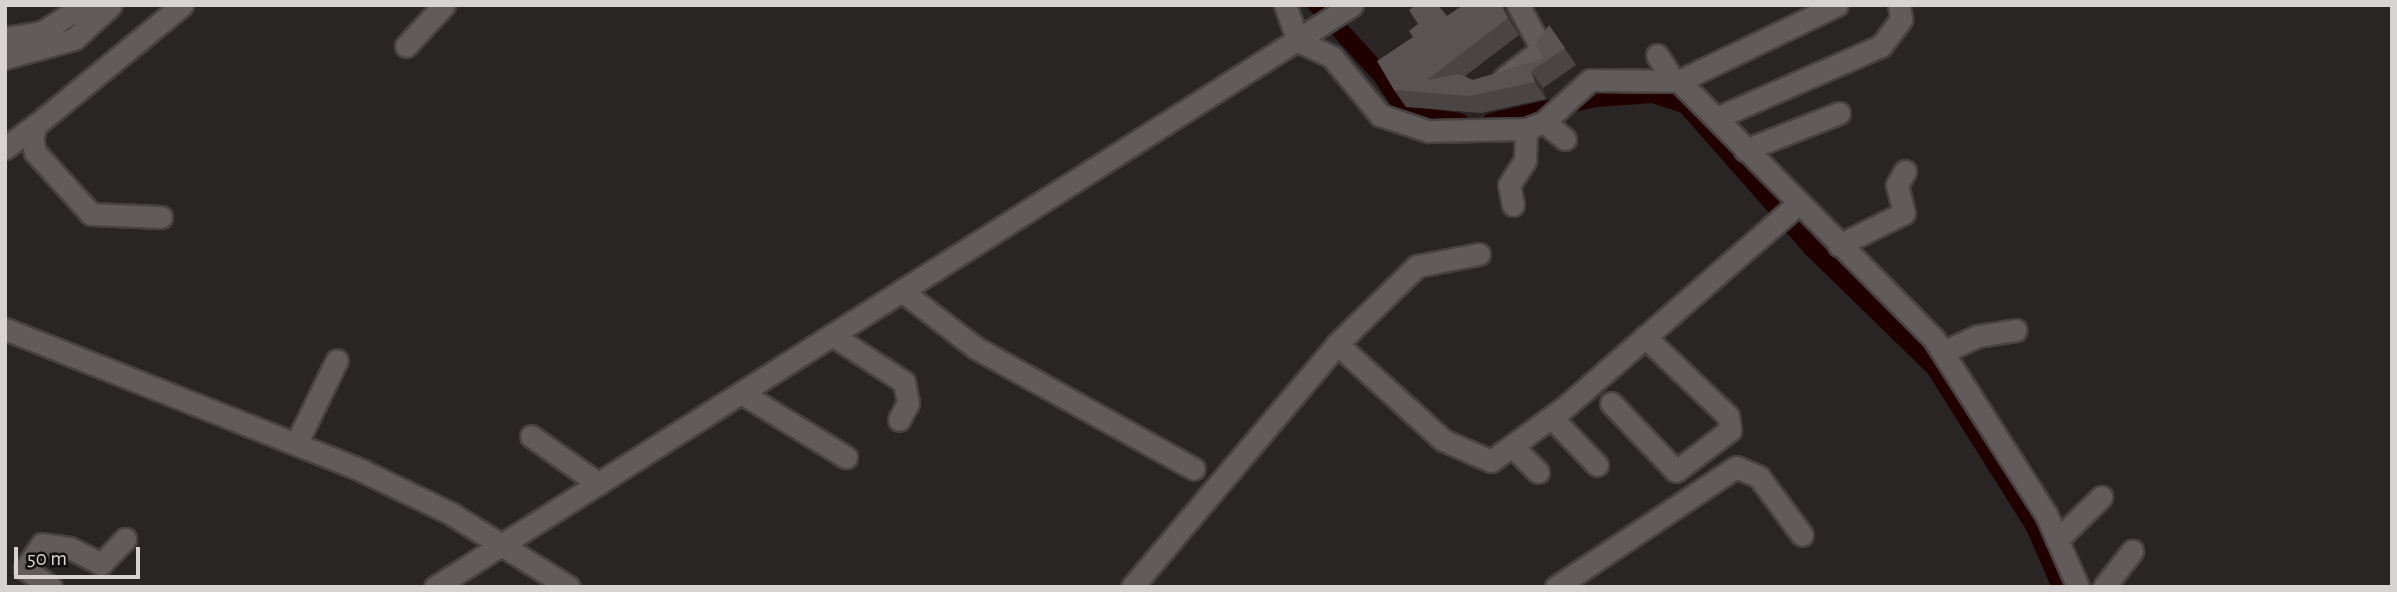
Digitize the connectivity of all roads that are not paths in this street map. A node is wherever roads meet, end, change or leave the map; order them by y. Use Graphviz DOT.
graph roads {
  1 [pos="85,5"];
  2 [pos="111,5"];
  3 [pos="183,5"];
  4 [pos="444,5"];
  5 [pos="1285,5"];
  6 [pos="1518,5"];
  7 [pos="1838,5"];
  8 [pos="1899,5"];
  9 [pos="1348,8"];
  10 [pos="1305,36"];
  11 [pos="5,38"];
  12 [pos="406,46"];
  13 [pos="1657,55"];
  14 [pos="5,58"];
  15 [pos="1676,80"];
  16 [pos="1481,84"];
  17 [pos="1839,113"];
  18 [pos="1548,115"];
  19 [pos="1716,118"];
  20 [pos="36,125"];
  21 [pos="1565,139"];
  22 [pos="5,148"];
  23 [pos="1745,150"];
  24 [pos="1905,171"];
  25 [pos="1513,205"];
  26 [pos="1788,214"];
  27 [pos="161,216"];
  28 [pos="1839,245"];
  29 [pos="1479,254"];
  30 [pos="902,291"];
  31 [pos="5,330"];
  32 [pos="2016,330"];
  33 [pos="832,335"];
  34 [pos="1645,337"];
  35 [pos="1337,344"];
  36 [pos="1943,352"];
  37 [pos="337,360"];
  38 [pos="743,394"];
  39 [pos="1611,403"];
  40 [pos="1552,418"];
  41 [pos="899,420"];
  42 [pos="531,436"];
  43 [pos="296,444"];
  44 [pos="1514,448"];
  45 [pos="846,457"];
  46 [pos="1597,465"];
  47 [pos="1195,469"];
  48 [pos="1538,472"];
  49 [pos="599,484"];
  50 [pos="2101,497"];
  51 [pos="1802,535"];
  52 [pos="125,539"];
  53 [pos="2057,540"];
  54 [pos="503,544"];
  55 [pos="2132,551"];
  56 [pos="51,587"];
  57 [pos="435,587"];
  58 [pos="569,587"];
  59 [pos="1132,587"];
  60 [pos="1556,587"];
  61 [pos="2078,587"];
  62 [pos="2104,587"];
  1 -- 11 [label="street"];
  2 -- 14 [label="street"];
  3 -- 20 [label="street"];
  4 -- 12 [label="street"];
  5 -- 10 [label="street"];
  6 -- 16 [label="street"];
  7 -- 15 [label="street"];
  8 -- 19 [label="street"];
  9 -- 10 [label="street"];
  10 -- 18 [label="street"];
  10 -- 30 [label="street"];
  13 -- 15 [label="street"];
  15 -- 18 [label="street"];
  15 -- 19 [label="street"];
  17 -- 23 [label="street"];
  18 -- 21 [label="street"];
  18 -- 25 [label="street"];
  19 -- 23 [label="street"];
  20 -- 22 [label="street"];
  20 -- 27 [label="street"];
  23 -- 26 [label="street"];
  24 -- 28 [label="street"];
  26 -- 28 [label="street"];
  26 -- 34 [label="street"];
  28 -- 36 [label="street"];
  29 -- 35 [label="street"];
  30 -- 33 [label="street"];
  30 -- 47 [label="street"];
  31 -- 43 [label="street"];
  32 -- 36 [label="street"];
  33 -- 38 [label="street"];
  33 -- 41 [label="street"];
  34 -- 39 [label="street"];
  34 -- 40 [label="street"];
  35 -- 44 [label="street"];
  35 -- 59 [label="street"];
  36 -- 53 [label="street"];
  37 -- 43 [label="street"];
  38 -- 45 [label="street"];
  38 -- 49 [label="street"];
  40 -- 44 [label="street"];
  40 -- 46 [label="street"];
  42 -- 49 [label="street"];
  43 -- 54 [label="street"];
  44 -- 48 [label="street"];
  49 -- 54 [label="street"];
  50 -- 53 [label="street"];
  51 -- 60 [label="street"];
  52 -- 56 [label="street"];
  53 -- 61 [label="street"];
  54 -- 57 [label="street"];
  54 -- 58 [label="street"];
  55 -- 62 [label="street"];
}
